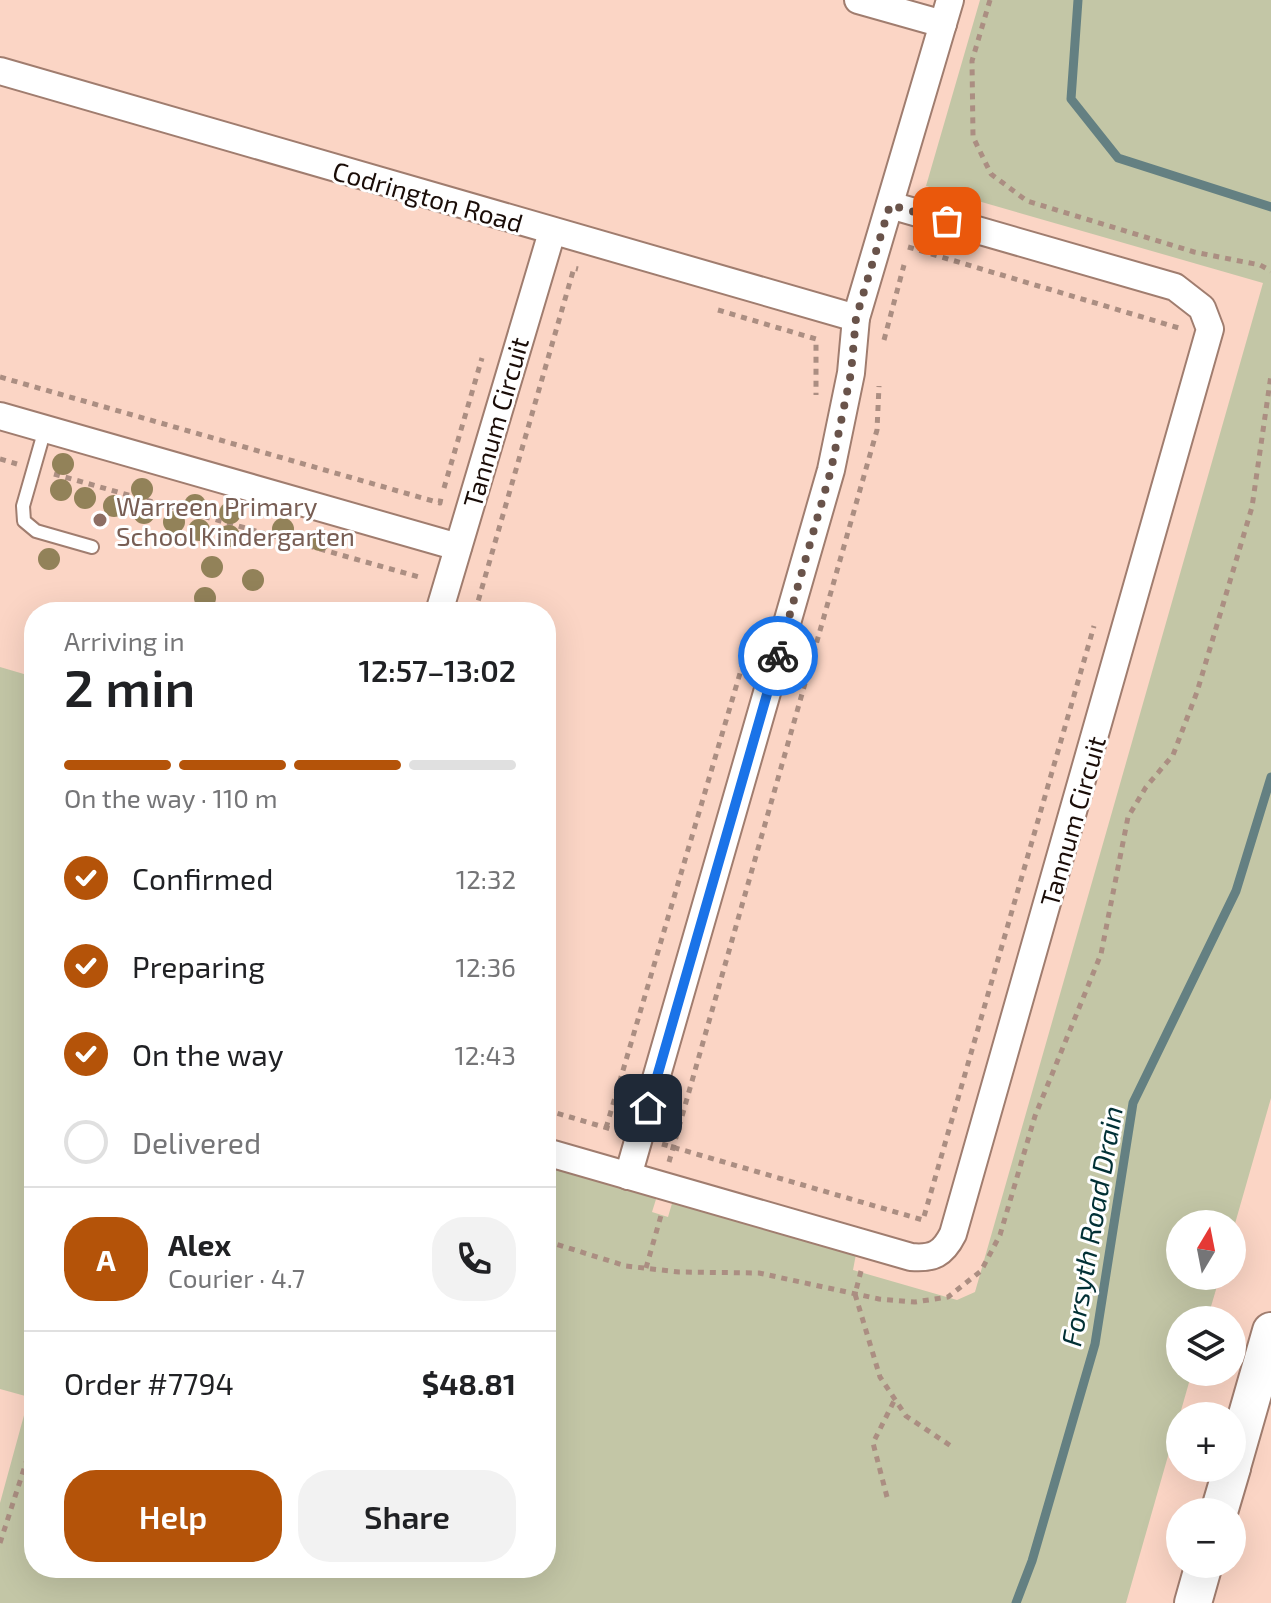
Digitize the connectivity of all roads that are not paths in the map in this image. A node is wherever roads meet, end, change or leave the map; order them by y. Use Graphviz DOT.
graph roads {
  1 [pos="858,0"];
  2 [pos="946,12"];
  3 [pos="0,71"];
  4 [pos="890,205"];
  5 [pos="552,232"];
  6 [pos="856,318"];
  7 [pos="0,416"];
  8 [pos="45,429"];
  9 [pos="92,547"];
  10 [pos="458,547"];
  11 [pos="442,602"];
  12 [pos="556,1155"];
  13 [pos="628,1176"];
  14 [pos="1271,1331"];
  15 [pos="1246,1419"];
  16 [pos="1200,1578"];
  17 [pos="1193,1603"];
  1 -- 2 [label="street"];
  2 -- 4 [label="street"];
  3 -- 5 [label="street, Codrington Road"];
  4 -- 6 [label="street"];
  4 -- 13 [label="street, Tannum Circuit"];
  5 -- 6 [label="street, Codrington Road"];
  5 -- 10 [label="street, Tannum Circuit"];
  6 -- 13 [label="street"];
  7 -- 8 [label="street"];
  8 -- 9 [label="lane"];
  8 -- 10 [label="street"];
  10 -- 11 [label="street, Tannum Circuit"];
  12 -- 13 [label="street, Tannum Circuit"];
  14 -- 15 [label="street"];
  16 -- 17 [label="street"];
}
